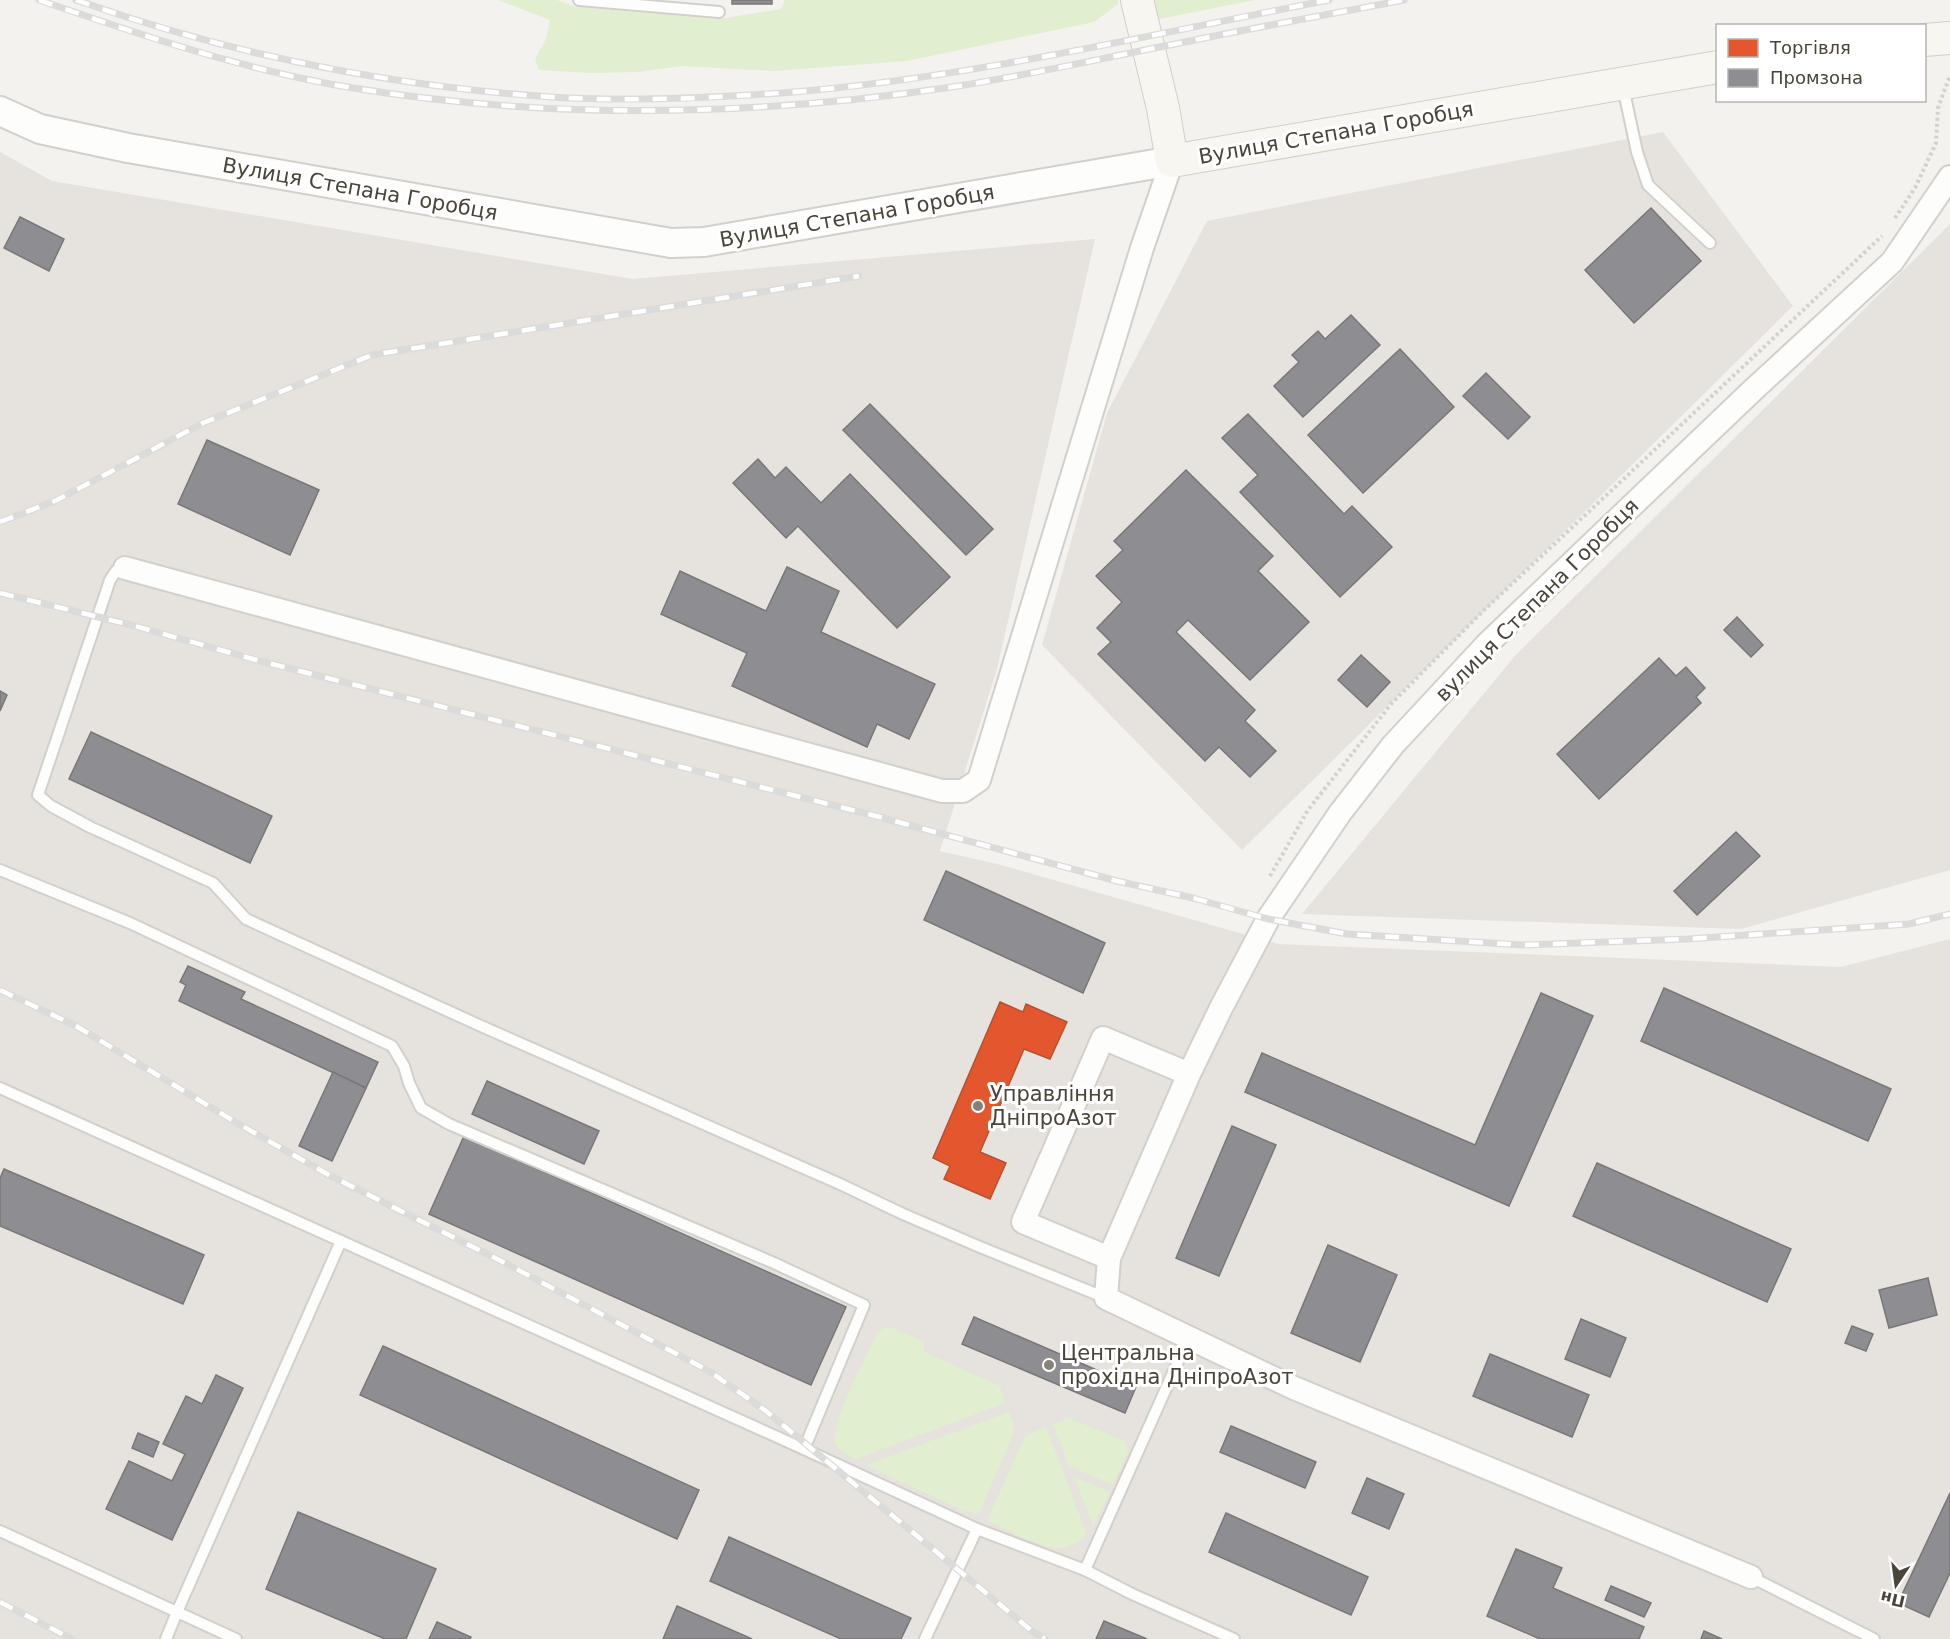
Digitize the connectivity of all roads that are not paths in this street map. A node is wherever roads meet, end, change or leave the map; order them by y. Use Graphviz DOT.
graph roads {
  1 [pos="579,0"];
  2 [pos="1137,0"];
  3 [pos="644,3"];
  4 [pos="718,12"];
  5 [pos="1950,38"];
  6 [pos="1926,40"];
  7 [pos="1716,67"];
  8 [pos="1622,84"];
  9 [pos="0,111"];
  10 [pos="1172,161"];
  11 [pos="1950,177"];
  12 [pos="1710,243"];
  13 [pos="125,568"];
  14 [pos="0,870"];
  15 [pos="1189,1074"];
  16 [pos="0,1088"];
  17 [pos="341,1241"];
  18 [pos="1109,1258"];
  19 [pos="1106,1298"];
  20 [pos="1189,1337"];
  21 [pos="804,1449"];
  22 [pos="977,1529"];
  23 [pos="0,1531"];
  24 [pos="1084,1570"];
  25 [pos="1751,1577"];
  26 [pos="177,1612"];
  27 [pos="166,1639"];
  28 [pos="236,1639"];
  29 [pos="925,1639"];
  30 [pos="1234,1639"];
  31 [pos="1874,1639"];
  1 -- 3 [label="lane"];
  2 -- 10 [label="main road"];
  3 -- 4 [label="lane"];
  5 -- 6 [label="main road"];
  7 -- 8 [label="main road, Вулиця Степана Горобця"];
  8 -- 10 [label="main road, Вулиця Степана Горобця"];
  8 -- 12 [label="lane"];
  9 -- 10 [label="street, Вулиця Степана Горобця"];
  10 -- 13 [label="street"];
  11 -- 15 [label="street, вулиця Степана Горобця"];
  13 -- 19 [label="lane"];
  14 -- 21 [label="lane"];
  15 -- 18 [label="street, вулиця Степана Горобця"];
  15 -- 18 [label="street"];
  16 -- 17 [label="lane"];
  17 -- 21 [label="lane"];
  17 -- 26 [label="lane"];
  18 -- 19 [label="street, вулиця Степана Горобця"];
  19 -- 20 [label="street"];
  20 -- 24 [label="lane"];
  20 -- 25 [label="street"];
  21 -- 22 [label="lane"];
  22 -- 24 [label="lane"];
  22 -- 29 [label="lane"];
  23 -- 26 [label="lane"];
  24 -- 30 [label="lane"];
  25 -- 31 [label="lane"];
  26 -- 27 [label="lane"];
  26 -- 28 [label="lane"];
}
